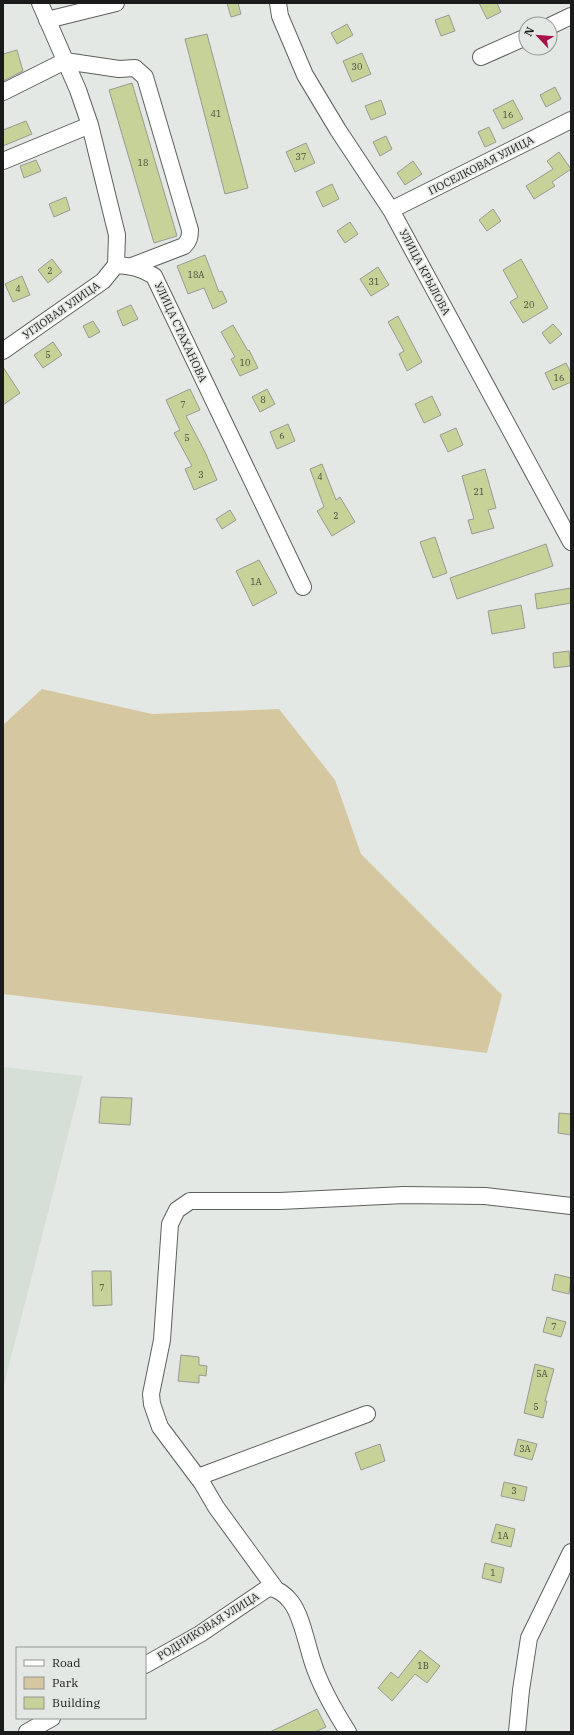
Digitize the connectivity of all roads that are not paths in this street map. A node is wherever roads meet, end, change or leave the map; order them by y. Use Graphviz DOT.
graph roads {
  1 [pos="40,3"];
  2 [pos="116,3"];
  3 [pos="278,3"];
  4 [pos="571,16"];
  5 [pos="47,20"];
  6 [pos="558,22"];
  7 [pos="518,41"];
  8 [pos="481,57"];
  9 [pos="65,61"];
  10 [pos="3,92"];
  11 [pos="571,120"];
  12 [pos="90,125"];
  13 [pos="3,161"];
  14 [pos="391,210"];
  15 [pos="116,265"];
  16 [pos="132,266"];
  17 [pos="3,351"];
  18 [pos="571,542"];
  19 [pos="303,587"];
  20 [pos="571,1206"];
  21 [pos="367,1414"];
  22 [pos="198,1477"];
  23 [pos="571,1552"];
  24 [pos="275,1588"];
  25 [pos="146,1664"];
  26 [pos="50,1719"];
  27 [pos="27,1732"];
  28 [pos="348,1732"];
  29 [pos="517,1732"];
  1 -- 5 [label="street"];
  2 -- 5 [label="street"];
  3 -- 14 [label="street, УЛИЦА КРЫЛОВА"];
  4 -- 6 [label="street"];
  5 -- 9 [label="street"];
  7 -- 8 [label="street"];
  9 -- 10 [label="street"];
  9 -- 12 [label="street"];
  9 -- 16 [label="street"];
  11 -- 14 [label="street, ПОСЕЛКОВАЯ УЛИЦА"];
  12 -- 13 [label="street"];
  12 -- 15 [label="street"];
  14 -- 18 [label="street, УЛИЦА КРЫЛОВА"];
  15 -- 16 [label="street, УЛИЦА СТАХАНОВА"];
  15 -- 17 [label="street, УГЛОВАЯ УЛИЦА"];
  16 -- 19 [label="street, УЛИЦА СТАХАНОВА"];
  20 -- 22 [label="street"];
  21 -- 22 [label="street"];
  22 -- 24 [label="street"];
  23 -- 29 [label="street"];
  24 -- 25 [label="street, РОДНИКОВАЯ УЛИЦА"];
  24 -- 28 [label="street"];
  26 -- 27 [label="street"];
}
